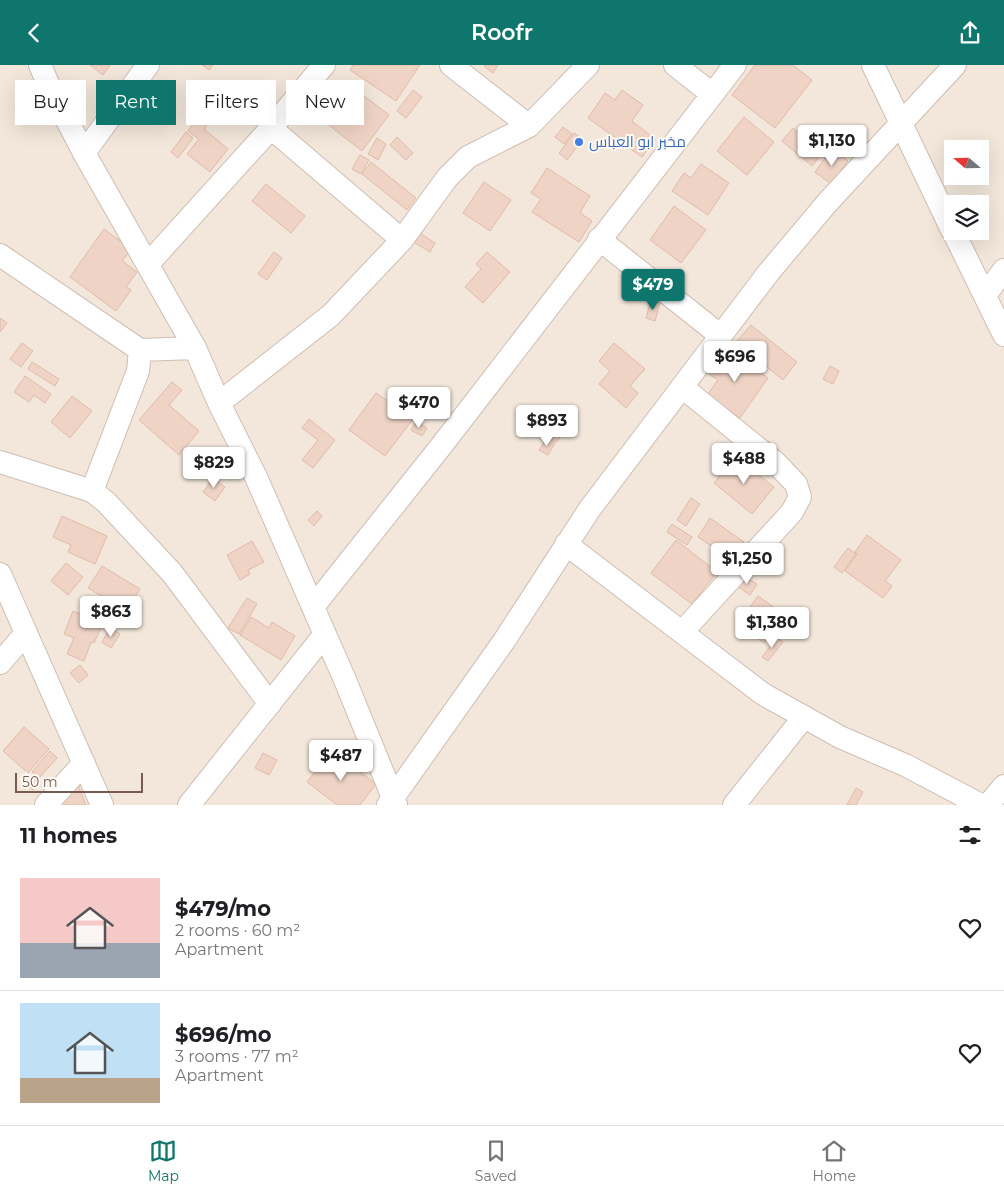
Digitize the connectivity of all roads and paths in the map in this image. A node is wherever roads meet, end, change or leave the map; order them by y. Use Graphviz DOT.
graph roads {
  1 [pos="40,65"];
  2 [pos="148,65"];
  3 [pos="324,65"];
  4 [pos="451,65"];
  5 [pos="588,65"];
  6 [pos="675,65"];
  7 [pos="735,65"];
  8 [pos="872,65"];
  9 [pos="956,65"];
  10 [pos="712,94"];
  11 [pos="900,124"];
  12 [pos="529,126"];
  13 [pos="271,128"];
  14 [pos="84,153"];
  15 [pos="944,213"];
  16 [pos="599,239"];
  17 [pos="402,240"];
  18 [pos="958,240"];
  19 [pos="0,255"];
  20 [pos="148,264"];
  21 [pos="1004,271"];
  22 [pos="985,295"];
  23 [pos="1004,335"];
  24 [pos="721,336"];
  25 [pos="195,348"];
  26 [pos="140,350"];
  27 [pos="682,387"];
  28 [pos="219,403"];
  29 [pos="0,462"];
  30 [pos="92,491"];
  31 [pos="566,544"];
  32 [pos="0,574"];
  33 [pos="313,607"];
  34 [pos="682,632"];
  35 [pos="26,633"];
  36 [pos="325,634"];
  37 [pos="0,663"];
  38 [pos="270,703"];
  39 [pos="804,717"];
  40 [pos="84,763"];
  41 [pos="1004,786"];
  42 [pos="392,803"];
  43 [pos="46,805"];
  44 [pos="102,805"];
  45 [pos="189,805"];
  46 [pos="734,805"];
  47 [pos="981,805"];
  48 [pos="988,805"];
  1 -- 14 [label="street"];
  2 -- 14 [label="street"];
  3 -- 13 [label="street"];
  4 -- 12 [label="street"];
  5 -- 12 [label="street"];
  6 -- 10 [label="street"];
  7 -- 10 [label="street"];
  8 -- 11 [label="street"];
  9 -- 11 [label="street"];
  10 -- 16 [label="street"];
  11 -- 15 [label="street"];
  11 -- 24 [label="street"];
  12 -- 17 [label="street"];
  13 -- 17 [label="street"];
  13 -- 20 [label="street"];
  14 -- 20 [label="street"];
  16 -- 24 [label="street"];
  16 -- 33 [label="street"];
  17 -- 28 [label="street"];
  18 -- 22 [label="street"];
  19 -- 26 [label="street"];
  20 -- 25 [label="street"];
  21 -- 22 [label="street"];
  22 -- 23 [label="street"];
  24 -- 27 [label="street"];
  25 -- 26 [label="street"];
  25 -- 28 [label="street"];
  26 -- 30 [label="street"];
  27 -- 31 [label="street"];
  27 -- 34 [label="street"];
  28 -- 33 [label="street"];
  29 -- 30 [label="street"];
  30 -- 38 [label="street"];
  31 -- 34 [label="street"];
  31 -- 42 [label="street"];
  32 -- 35 [label="street"];
  33 -- 36 [label="street"];
  34 -- 39 [label="street"];
  35 -- 37 [label="street"];
  35 -- 40 [label="street"];
  36 -- 38 [label="street"];
  36 -- 42 [label="street"];
  38 -- 45 [label="street"];
  39 -- 46 [label="street"];
  39 -- 47 [label="street"];
  40 -- 43 [label="street"];
  40 -- 44 [label="street"];
  41 -- 48 [label="street"];
}
